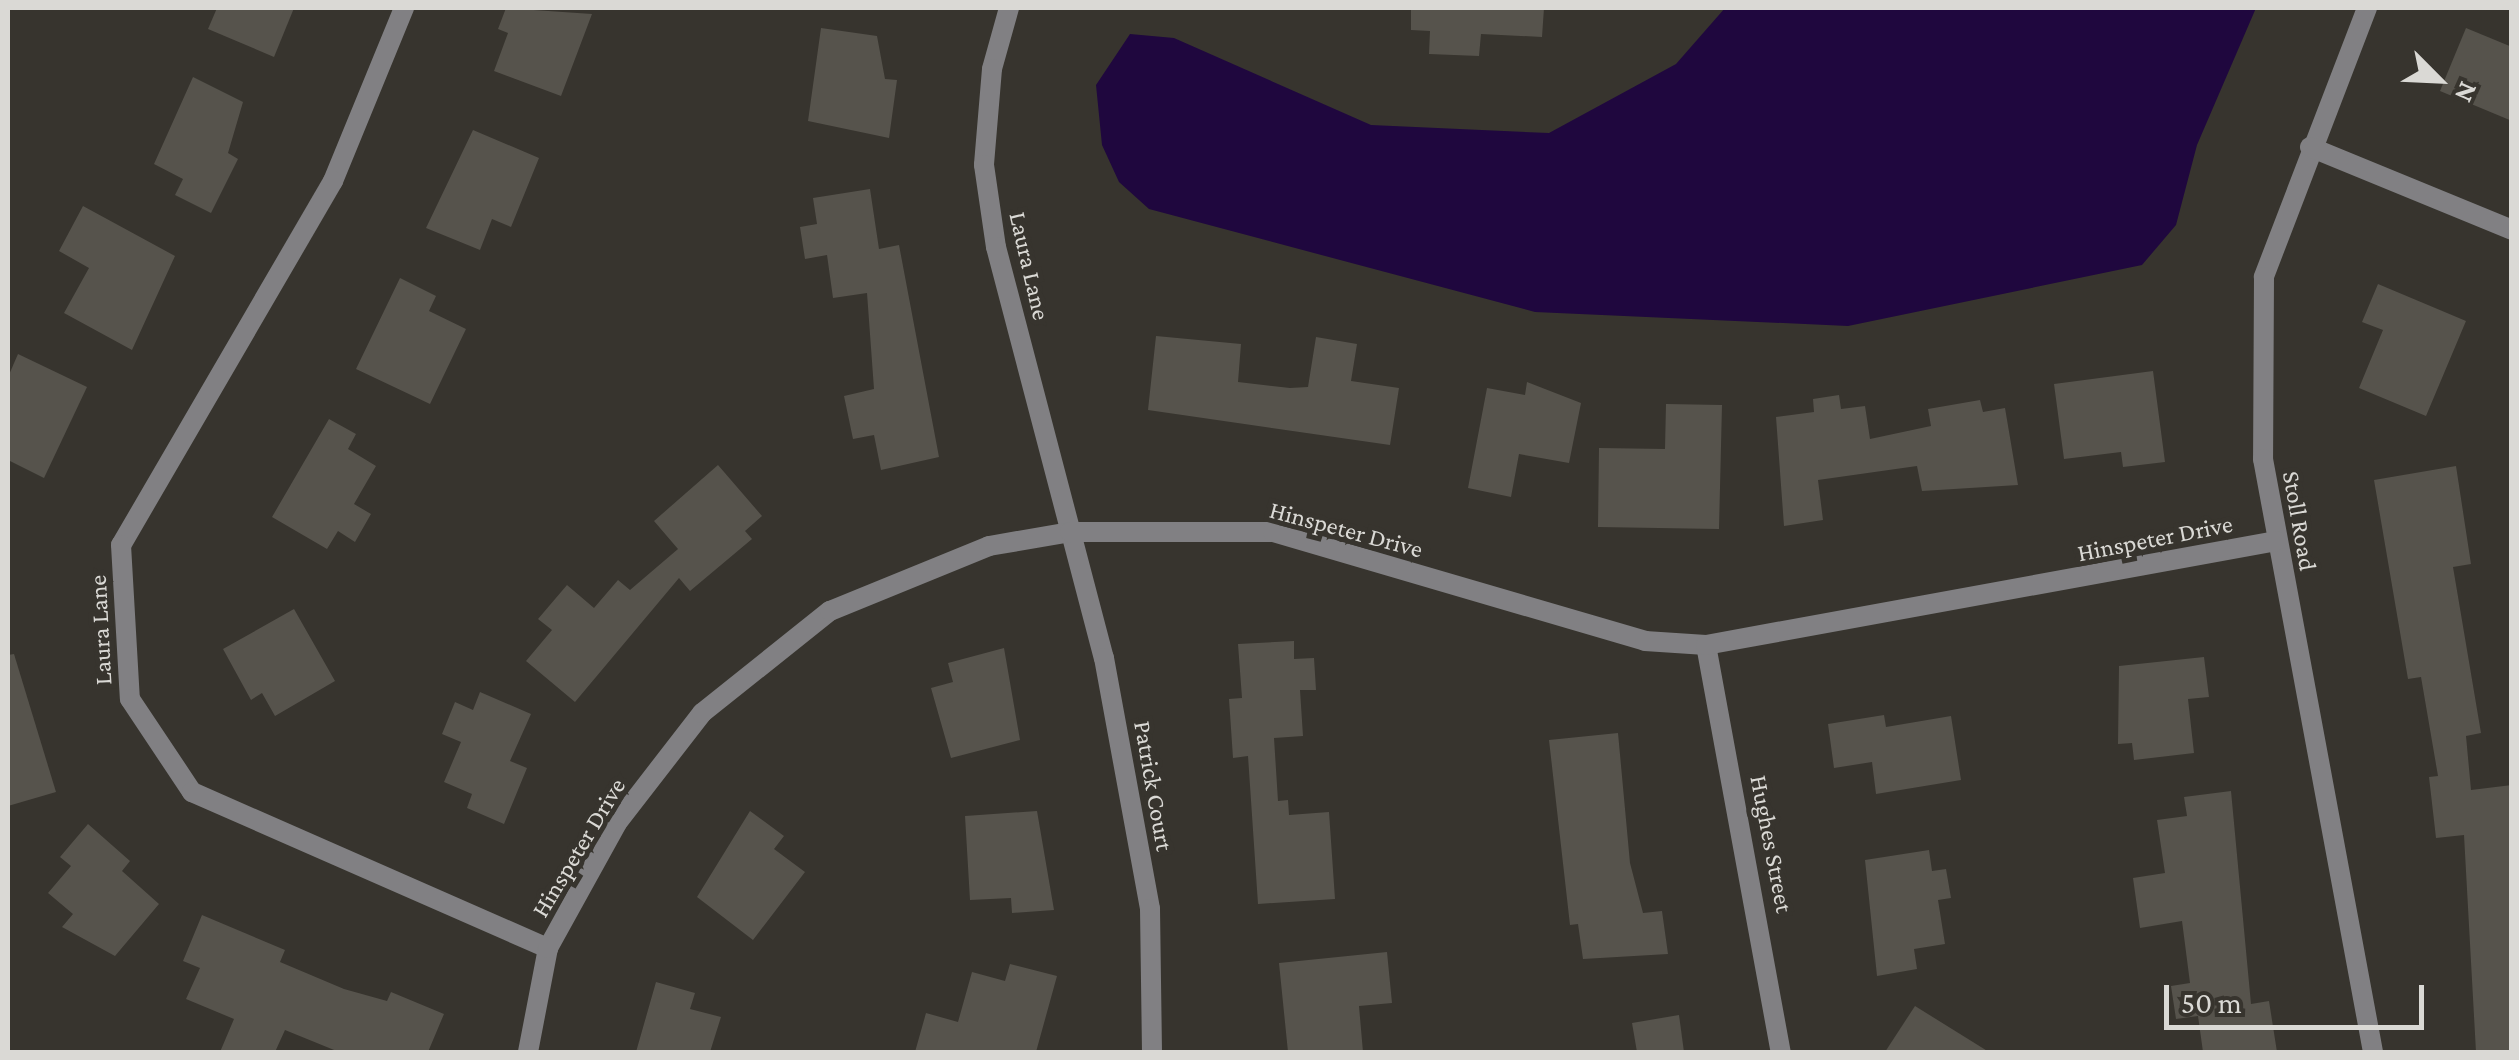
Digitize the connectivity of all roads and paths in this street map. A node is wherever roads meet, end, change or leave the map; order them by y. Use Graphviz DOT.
graph roads {
  1 [pos="404,8"];
  2 [pos="1009,8"];
  3 [pos="2367,8"];
  4 [pos="2310,147"];
  5 [pos="2512,230"];
  6 [pos="1070,532"];
  7 [pos="2276,541"];
  8 [pos="1706,645"];
  9 [pos="548,948"];
  10 [pos="528,1052"];
  11 [pos="1152,1052"];
  12 [pos="1781,1052"];
  13 [pos="2373,1052"];
  1 -- 9 [label="street, Laura Lane"];
  2 -- 6 [label="street, Laura Lane"];
  3 -- 4 [label="street, Stoll Road"];
  4 -- 5 [label="street"];
  4 -- 7 [label="street, Stoll Road"];
  6 -- 8 [label="street, Hinspeter Drive"];
  6 -- 9 [label="street, Hinspeter Drive"];
  6 -- 11 [label="street, Patrick Court"];
  7 -- 8 [label="street, Hinspeter Drive"];
  7 -- 13 [label="street, Stoll Road"];
  8 -- 12 [label="street, Hughes Street"];
  9 -- 10 [label="street, Hinspeter Drive"];
}
